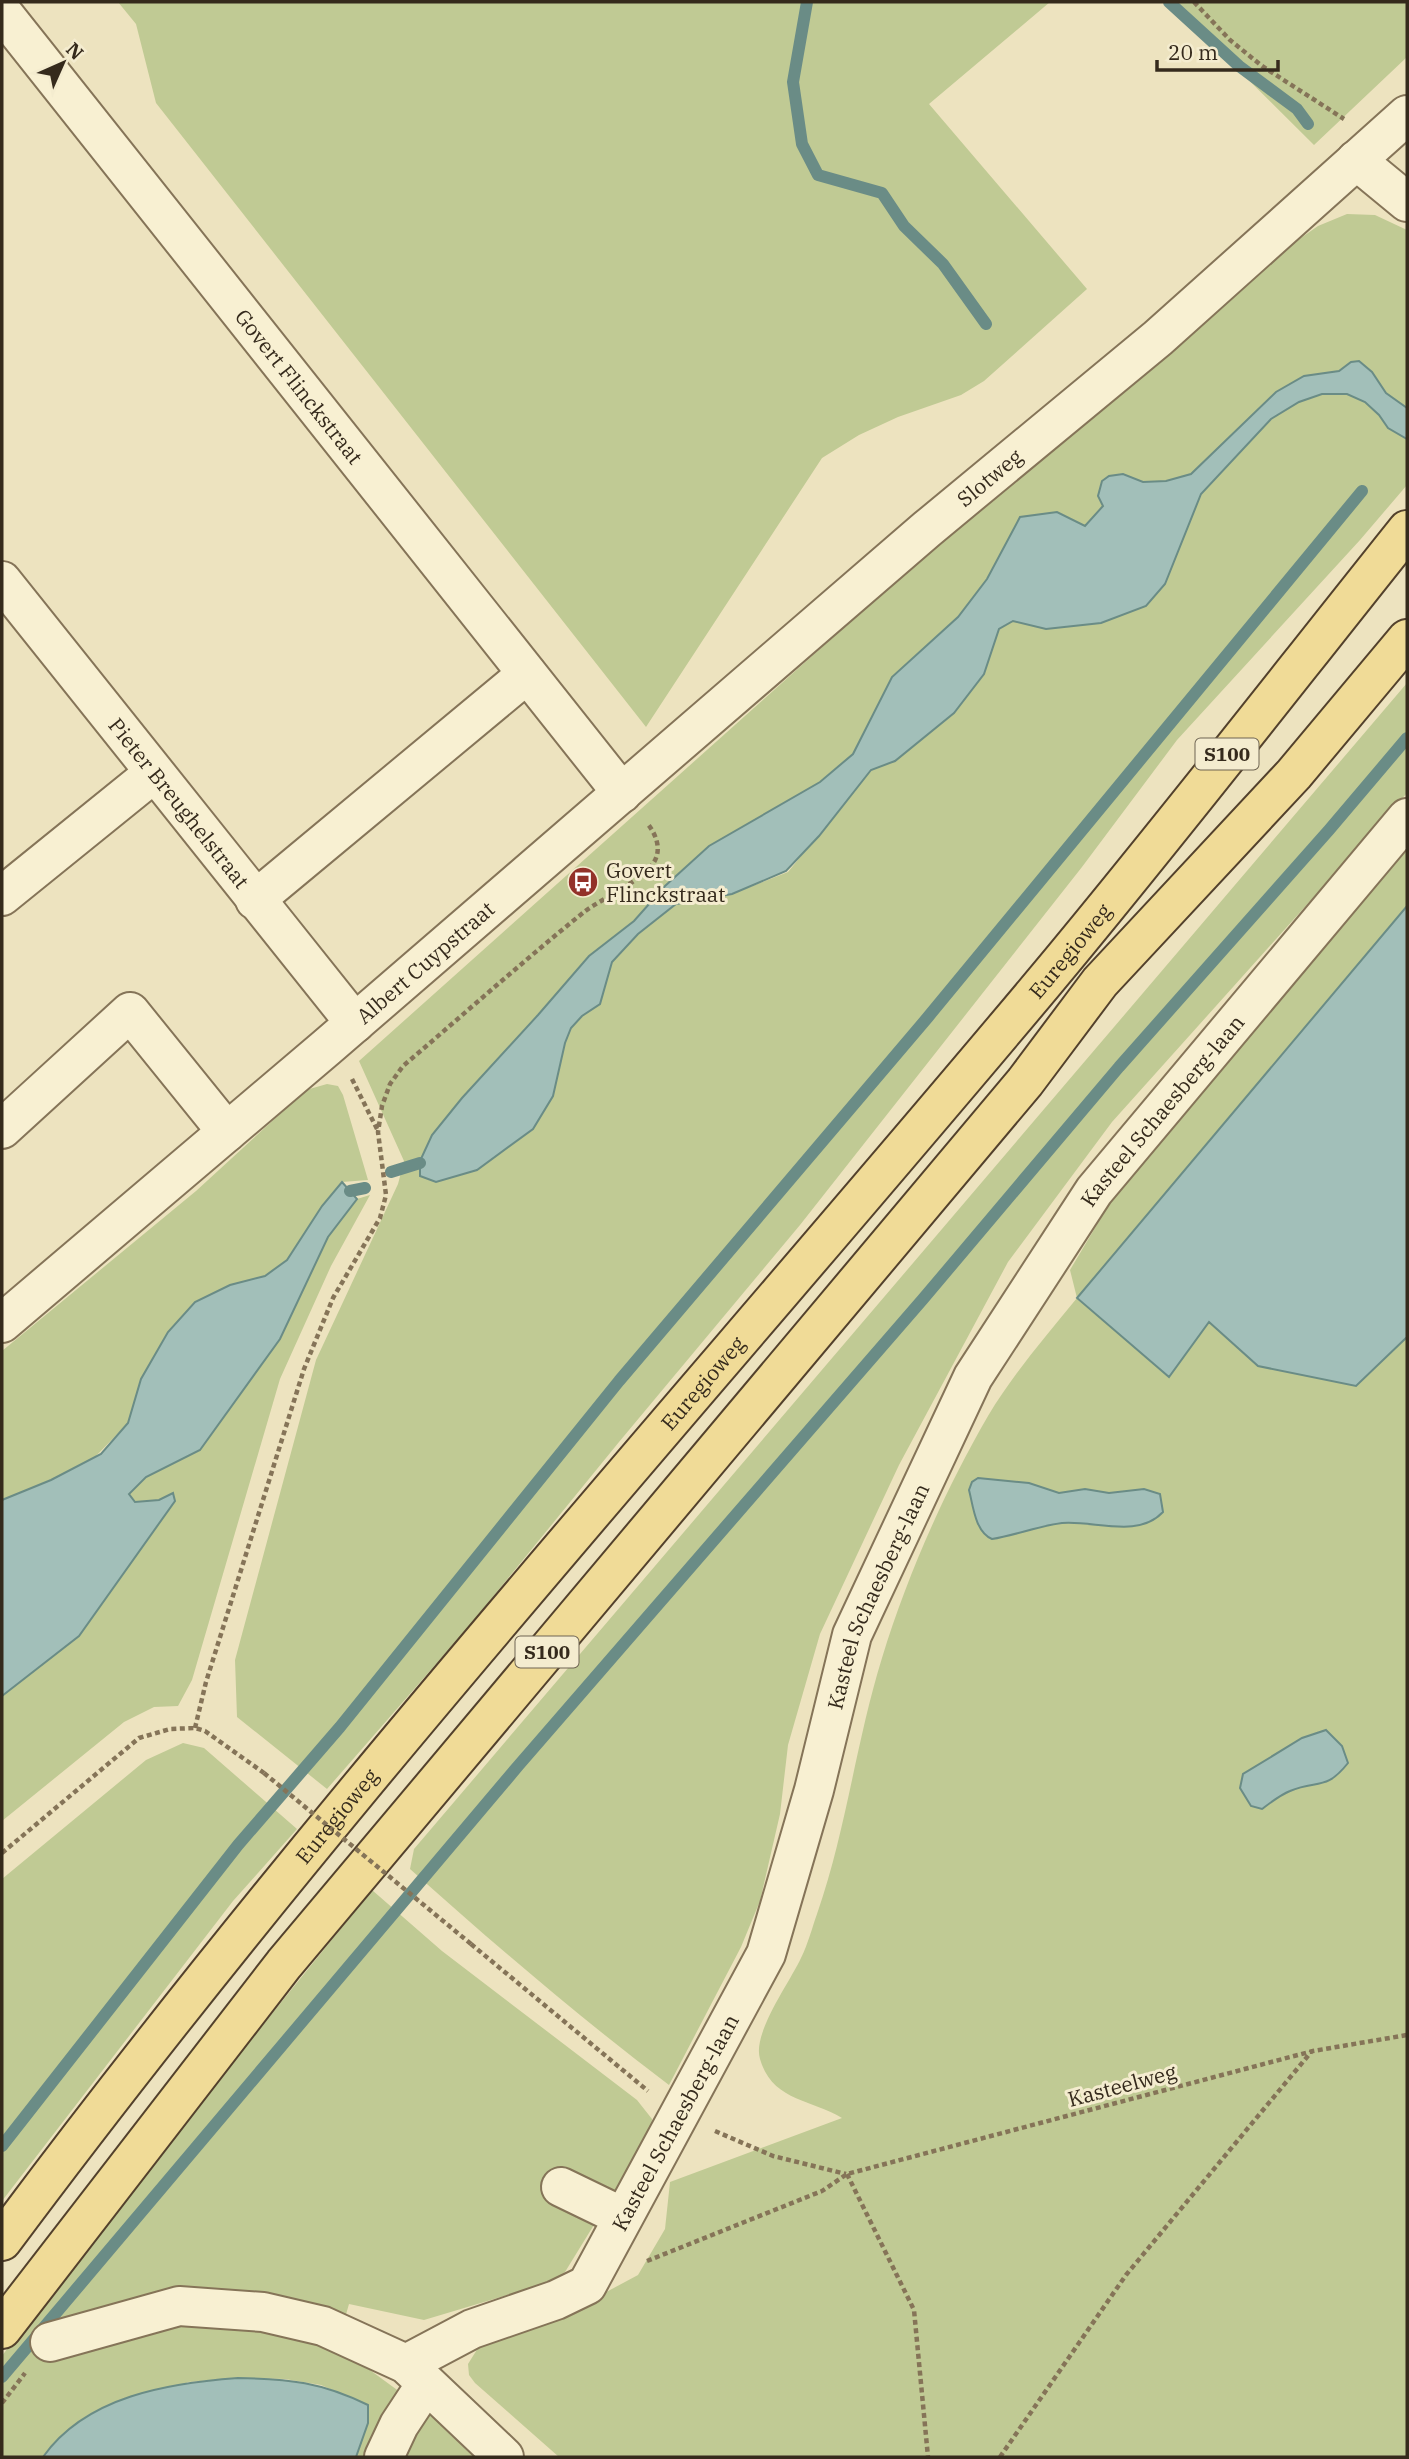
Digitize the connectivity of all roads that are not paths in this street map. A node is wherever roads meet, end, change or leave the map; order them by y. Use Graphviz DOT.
graph roads {
  1 [pos="2,12"];
  2 [pos="1382,138"];
  3 [pos="1407,202"];
  4 [pos="1407,530"];
  5 [pos="2,581"];
  6 [pos="1407,639"];
  7 [pos="527,674"];
  8 [pos="154,773"];
  9 [pos="622,793"];
  10 [pos="1407,818"];
  11 [pos="2,896"];
  12 [pos="255,900"];
  13 [pos="341,1035"];
  14 [pos="2,1129"];
  15 [pos="227,1132"];
  16 [pos="2,1323"];
  17 [pos="561,2187"];
  18 [pos="623,2217"];
  19 [pos="2,2241"];
  20 [pos="2,2329"];
  21 [pos="50,2343"];
  22 [pos="416,2374"];
  23 [pos="384,2457"];
  24 [pos="504,2457"];
  1 -- 7 [label="street, Govert Flinckstraat"];
  2 -- 3 [label="street"];
  2 -- 9 [label="street, Slotweg"];
  4 -- 19 [label="main road, Euregioweg / S100"];
  5 -- 8 [label="street, Pieter Breughelstraat"];
  6 -- 20 [label="main road, Euregioweg / S100"];
  7 -- 9 [label="street, Govert Flinckstraat"];
  7 -- 12 [label="street"];
  8 -- 11 [label="street"];
  8 -- 12 [label="street, Pieter Breughelstraat"];
  9 -- 13 [label="street, Albert Cuypstraat"];
  10 -- 18 [label="street, Kasteel Schaesberg-laan"];
  12 -- 13 [label="street, Pieter Breughelstraat"];
  13 -- 15 [label="street, Albert Cuypstraat"];
  14 -- 15 [label="street"];
  15 -- 16 [label="street, Albert Cuypstraat"];
  17 -- 18 [label="street"];
  18 -- 22 [label="street, Kasteel Schaesberg-laan"];
  21 -- 22 [label="street"];
  22 -- 23 [label="street"];
  22 -- 24 [label="street"];
}
